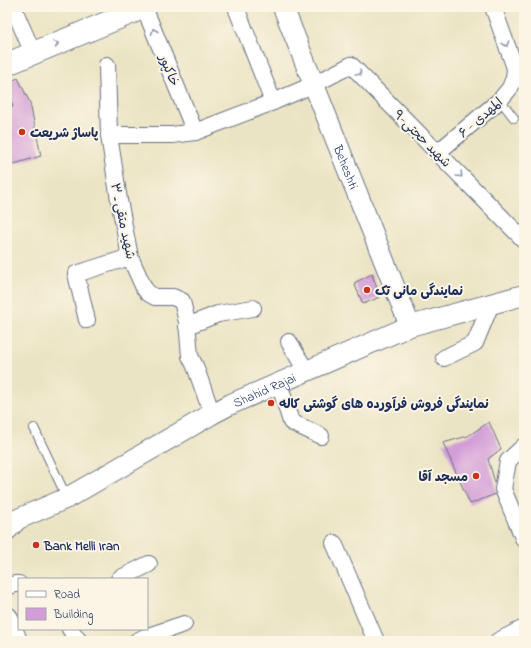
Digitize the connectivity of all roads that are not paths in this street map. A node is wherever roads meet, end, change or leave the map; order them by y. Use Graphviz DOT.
graph roads {
  1 [pos="14,7"];
  2 [pos="145,7"];
  3 [pos="283,7"];
  4 [pos="493,7"];
  5 [pos="237,10"];
  6 [pos="33,53"];
  7 [pos="7,64"];
  8 [pos="107,65"];
  9 [pos="314,84"];
  10 [pos="500,100"];
  11 [pos="273,102"];
  12 [pos="514,118"];
  13 [pos="195,132"];
  14 [pos="109,135"];
  15 [pos="438,153"];
  16 [pos="524,240"];
  17 [pos="130,257"];
  18 [pos="524,295"];
  19 [pos="491,304"];
  20 [pos="253,308"];
  21 [pos="88,320"];
  22 [pos="187,326"];
  23 [pos="410,326"];
  24 [pos="289,342"];
  25 [pos="444,358"];
  26 [pos="306,371"];
  27 [pos="279,383"];
  28 [pos="212,414"];
  29 [pos="34,428"];
  30 [pos="321,436"];
  31 [pos="524,446"];
  32 [pos="67,498"];
  33 [pos="11,523"];
  34 [pos="524,540"];
  35 [pos="334,543"];
  36 [pos="149,564"];
  37 [pos="121,578"];
  38 [pos="18,584"];
  39 [pos="7,587"];
  40 [pos="7,618"];
  41 [pos="184,624"];
  42 [pos="524,628"];
  43 [pos="71,630"];
  44 [pos="16,641"];
  45 [pos="79,641"];
  46 [pos="137,641"];
  47 [pos="376,641"];
  48 [pos="498,641"];
  1 -- 6 [label="street"];
  6 -- 2 [label="main road, one-way"];
  13 -- 2 [label="street, خاکپور, one-way"];
  3 -- 9 [label="street, Beheshti"];
  4 -- 10 [label="street, المهدی - ۶, one-way"];
  5 -- 11 [label="street"];
  6 -- 7 [label="main road"];
  8 -- 14 [label="street, شهید متقی ـ ۳"];
  9 -- 11 [label="street"];
  9 -- 15 [label="street, شهید حجتی-۹, one-way"];
  9 -- 23 [label="street, Beheshti"];
  10 -- 12 [label="lane"];
  10 -- 15 [label="street, المهدی - ۶"];
  11 -- 13 [label="street"];
  13 -- 14 [label="street"];
  14 -- 17 [label="street, شهید متقی ـ ۳"];
  15 -- 16 [label="street, شهید حجتی-۹, one-way"];
  17 -- 21 [label="street"];
  17 -- 22 [label="street, شهید متقی ـ ۳"];
  18 -- 19 [label="street, Shahid Rajai"];
  19 -- 23 [label="street, Shahid Rajai"];
  19 -- 25 [label="street"];
  20 -- 22 [label="street"];
  22 -- 28 [label="street, شهید متقی ـ ۳"];
  23 -- 26 [label="street, Shahid Rajai"];
  24 -- 26 [label="street"];
  26 -- 27 [label="street, Shahid Rajai"];
  27 -- 28 [label="street, Shahid Rajai"];
  27 -- 30 [label="street"];
  28 -- 32 [label="street, Shahid Rajai"];
  29 -- 32 [label="lane"];
  31 -- 34 [label="street"];
  32 -- 33 [label="street, Shahid Rajai"];
  35 -- 47 [label="street"];
  36 -- 37 [label="street"];
  38 -- 39 [label="street"];
  40 -- 44 [label="main road"];
  41 -- 46 [label="street"];
  42 -- 48 [label="street"];
  43 -- 45 [label="street"];
}
